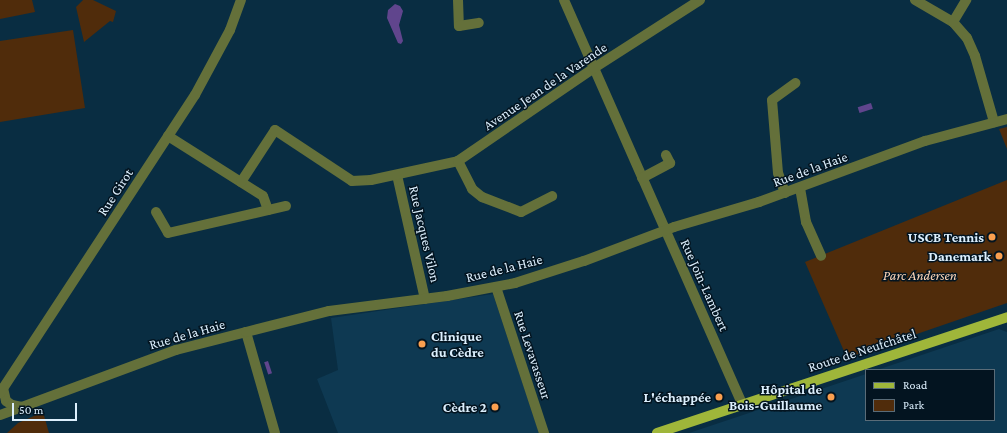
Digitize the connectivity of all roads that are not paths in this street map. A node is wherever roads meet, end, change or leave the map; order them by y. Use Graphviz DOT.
graph roads {
  1 [pos="241,0"];
  2 [pos="458,0"];
  3 [pos="564,0"];
  4 [pos="700,0"];
  5 [pos="915,0"];
  6 [pos="966,0"];
  7 [pos="953,22"];
  8 [pos="479,23"];
  9 [pos="594,68"];
  10 [pos="795,83"];
  11 [pos="1007,119"];
  12 [pos="994,122"];
  13 [pos="168,136"];
  14 [pos="666,154"];
  15 [pos="458,161"];
  16 [pos="397,175"];
  17 [pos="642,178"];
  18 [pos="241,182"];
  19 [pos="800,188"];
  20 [pos="785,193"];
  21 [pos="552,196"];
  22 [pos="286,206"];
  23 [pos="268,210"];
  24 [pos="156,212"];
  25 [pos="666,230"];
  26 [pos="821,256"];
  27 [pos="496,287"];
  28 [pos="425,299"];
  29 [pos="1007,317"];
  30 [pos="246,332"];
  31 [pos="2,390"];
  32 [pos="742,404"];
  33 [pos="22,407"];
  34 [pos="0,415"];
  35 [pos="274,433"];
  36 [pos="544,433"];
  37 [pos="657,433"];
  1 -- 13 [label="street, Rue Girot"];
  2 -- 8 [label="street"];
  3 -- 9 [label="street, Rue Join-Lambert"];
  4 -- 9 [label="street, Avenue Jean de la Varende"];
  5 -- 7 [label="street"];
  6 -- 7 [label="street"];
  7 -- 12 [label="street"];
  9 -- 15 [label="street, Avenue Jean de la Varende"];
  9 -- 17 [label="street, Rue Join-Lambert"];
  10 -- 20 [label="street"];
  11 -- 12 [label="street, Rue de la Haie"];
  12 -- 19 [label="street, Rue de la Haie"];
  13 -- 18 [label="street"];
  13 -- 31 [label="street, Rue Girot"];
  14 -- 17 [label="street"];
  15 -- 16 [label="street, Avenue Jean de la Varende"];
  15 -- 21 [label="street"];
  16 -- 18 [label="street, Avenue Jean de la Varende"];
  16 -- 28 [label="street, Rue Jacques Vilon"];
  17 -- 25 [label="street, Rue Join-Lambert"];
  18 -- 23 [label="street"];
  19 -- 20 [label="street, Rue de la Haie"];
  19 -- 26 [label="street"];
  20 -- 25 [label="street, Rue de la Haie"];
  22 -- 23 [label="street"];
  23 -- 24 [label="street"];
  25 -- 27 [label="street, Rue de la Haie"];
  25 -- 32 [label="street, Rue Join-Lambert"];
  27 -- 28 [label="street, Rue de la Haie"];
  27 -- 36 [label="street, Rue Levavasseur"];
  28 -- 30 [label="street, Rue de la Haie"];
  29 -- 32 [label="main road, Route de Neufchâtel"];
  30 -- 33 [label="street, Rue de la Haie"];
  30 -- 35 [label="street"];
  31 -- 33 [label="street"];
  32 -- 37 [label="main road, Route de Neufchâtel"];
  33 -- 34 [label="street, Rue de la Haie"];
}
